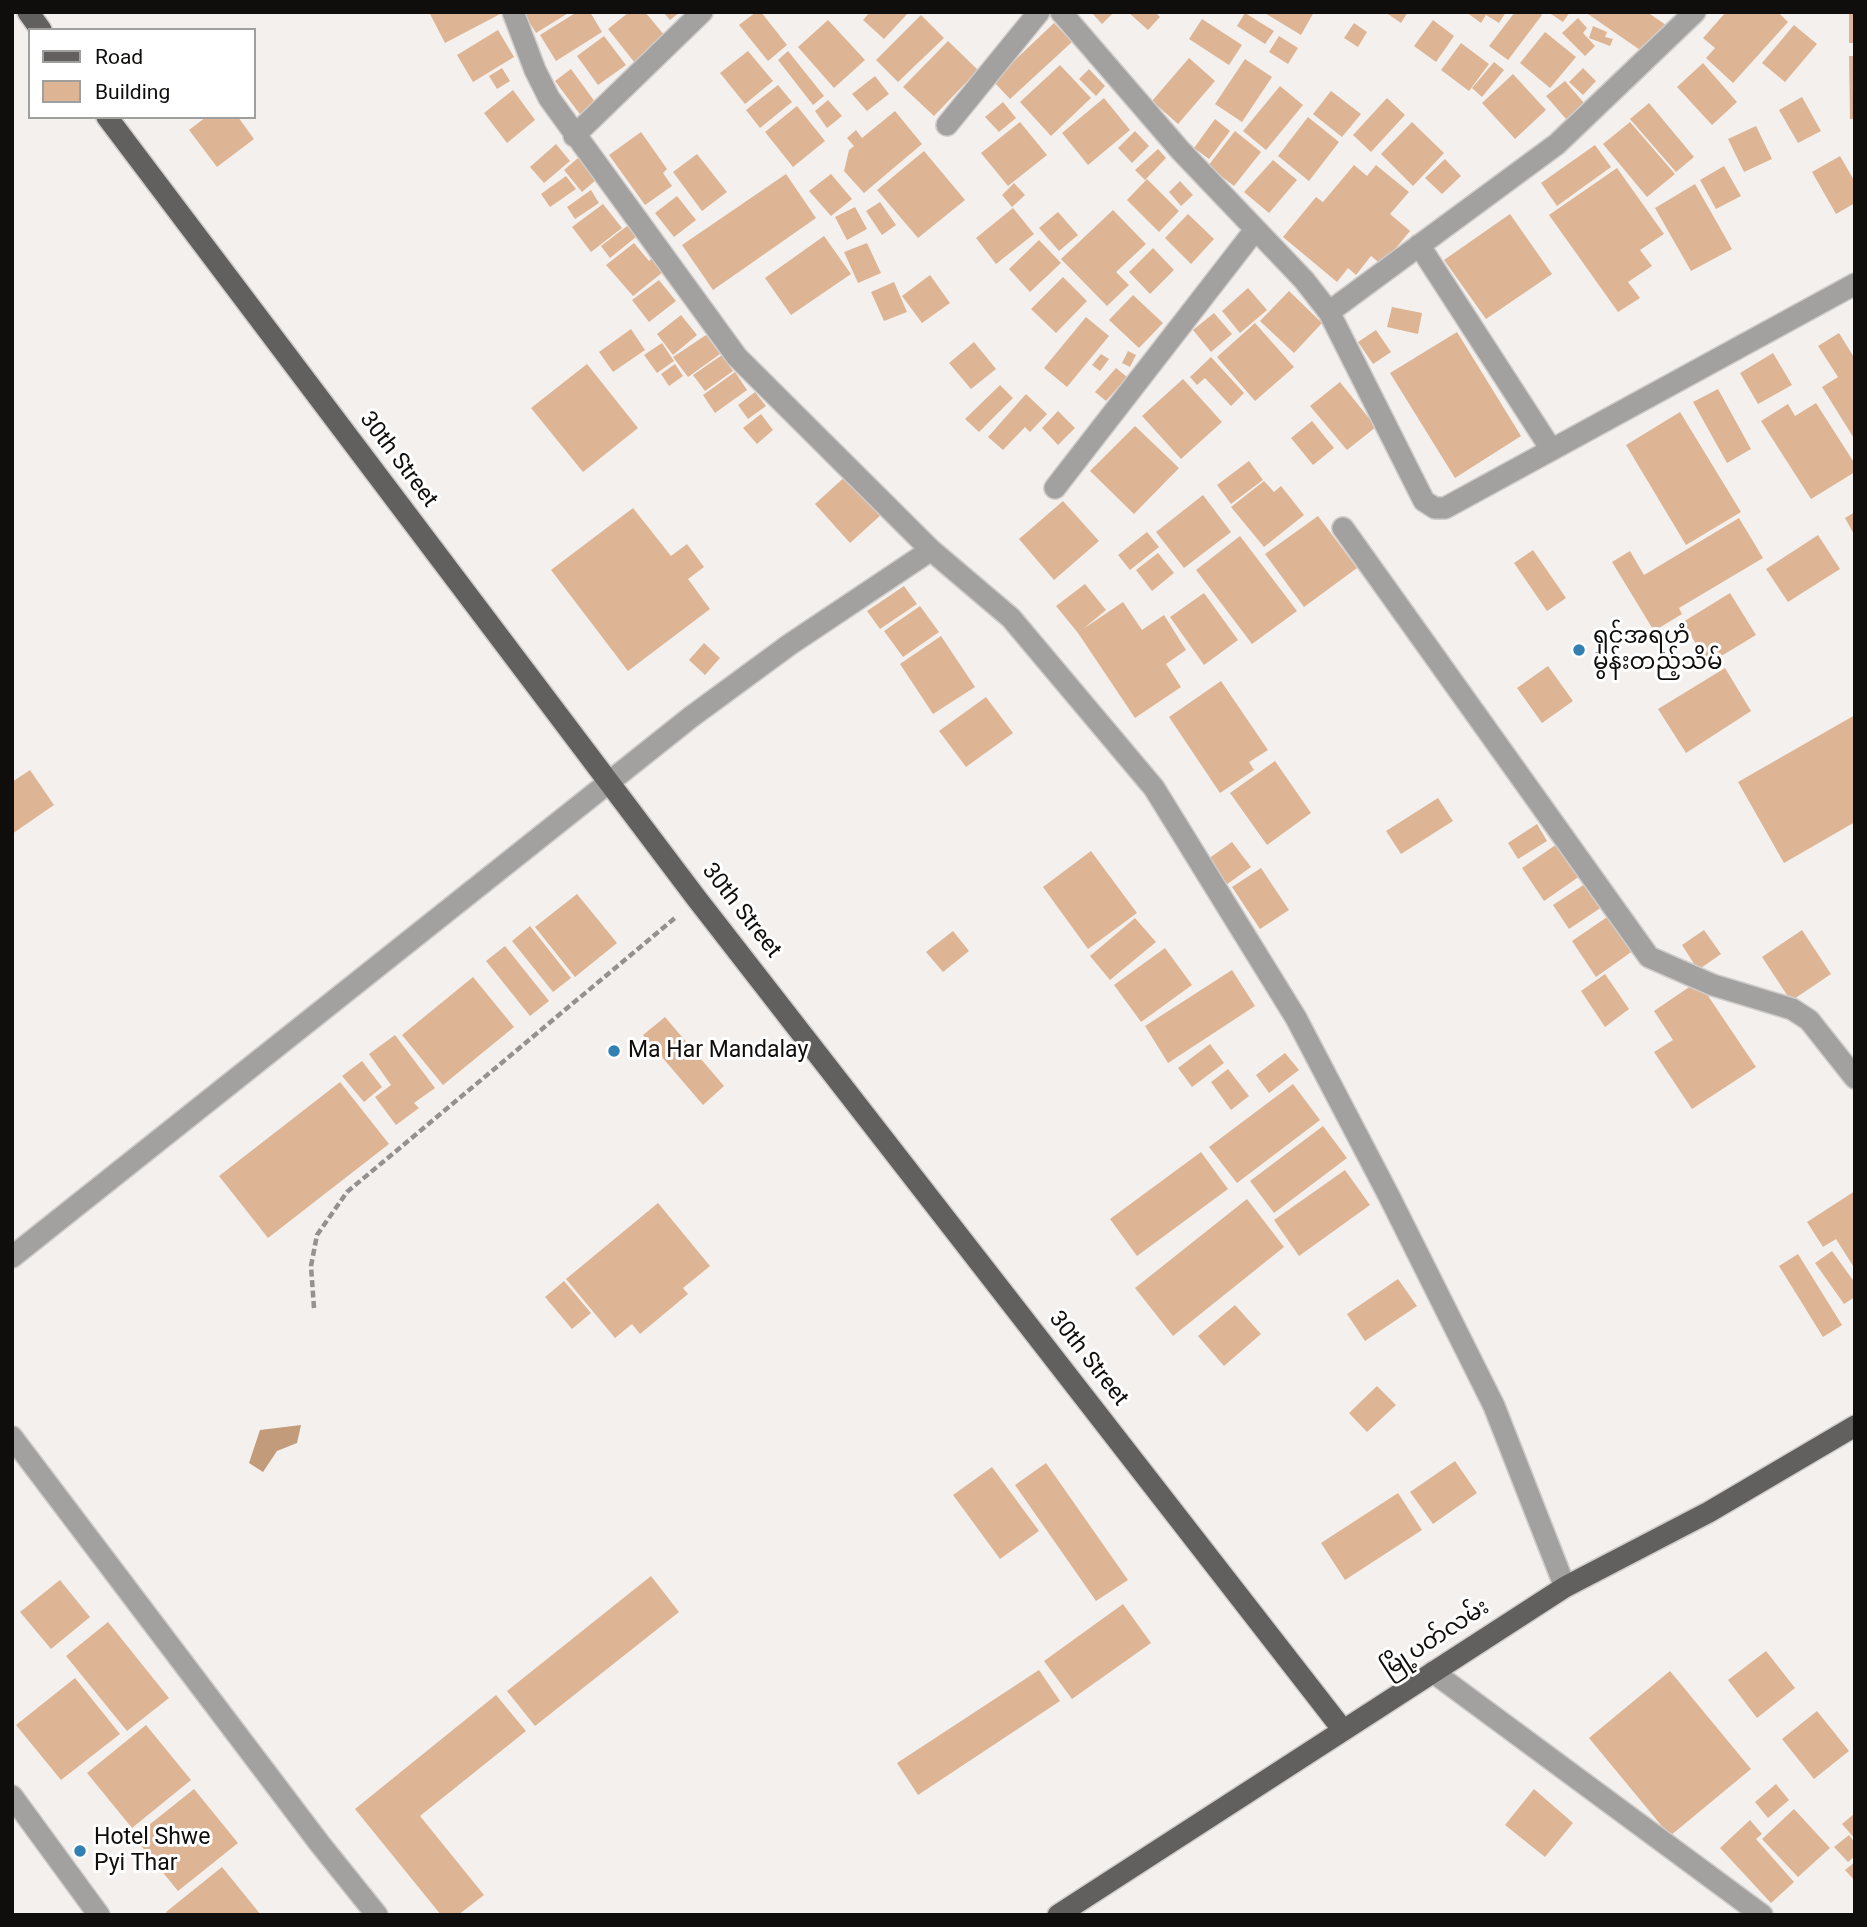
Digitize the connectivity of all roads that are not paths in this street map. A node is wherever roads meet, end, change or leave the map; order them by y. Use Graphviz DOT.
graph roads {
  1 [pos="28,12"];
  2 [pos="513,12"];
  3 [pos="702,12"];
  4 [pos="1039,12"];
  5 [pos="1061,12"];
  6 [pos="1695,12"];
  7 [pos="40,28"];
  8 [pos="109,119"];
  9 [pos="947,125"];
  10 [pos="574,136"];
  11 [pos="1255,230"];
  12 [pos="1419,245"];
  13 [pos="1855,284"];
  14 [pos="1329,312"];
  15 [pos="1551,449"];
  16 [pos="1055,488"];
  17 [pos="1343,528"];
  18 [pos="931,550"];
  19 [pos="610,782"];
  20 [pos="1855,1078"];
  21 [pos="12,1257"];
  22 [pos="1855,1426"];
  23 [pos="12,1437"];
  24 [pos="1565,1587"];
  25 [pos="1433,1672"];
  26 [pos="1343,1730"];
  27 [pos="12,1796"];
  28 [pos="99,1915"];
  29 [pos="377,1915"];
  30 [pos="1058,1915"];
  31 [pos="1762,1915"];
  1 -- 7 [label="main road"];
  2 -- 10 [label="street"];
  3 -- 10 [label="street"];
  4 -- 9 [label="street"];
  5 -- 11 [label="street"];
  6 -- 12 [label="street"];
  8 -- 19 [label="main road, 30th Street"];
  10 -- 18 [label="street"];
  11 -- 14 [label="street"];
  11 -- 16 [label="street"];
  12 -- 14 [label="street"];
  12 -- 15 [label="street"];
  13 -- 15 [label="street"];
  14 -- 15 [label="street"];
  17 -- 20 [label="street"];
  18 -- 19 [label="street"];
  18 -- 24 [label="street"];
  19 -- 21 [label="street"];
  19 -- 26 [label="main road, 30th Street"];
  22 -- 24 [label="main road, မြို့ပတ်လမ်း"];
  23 -- 29 [label="street"];
  24 -- 25 [label="main road, မြို့ပတ်လမ်း"];
  25 -- 26 [label="main road, မြို့ပတ်လမ်း"];
  25 -- 31 [label="street"];
  26 -- 30 [label="main road, မြို့ပတ်လမ်း"];
  27 -- 28 [label="street"];
}
